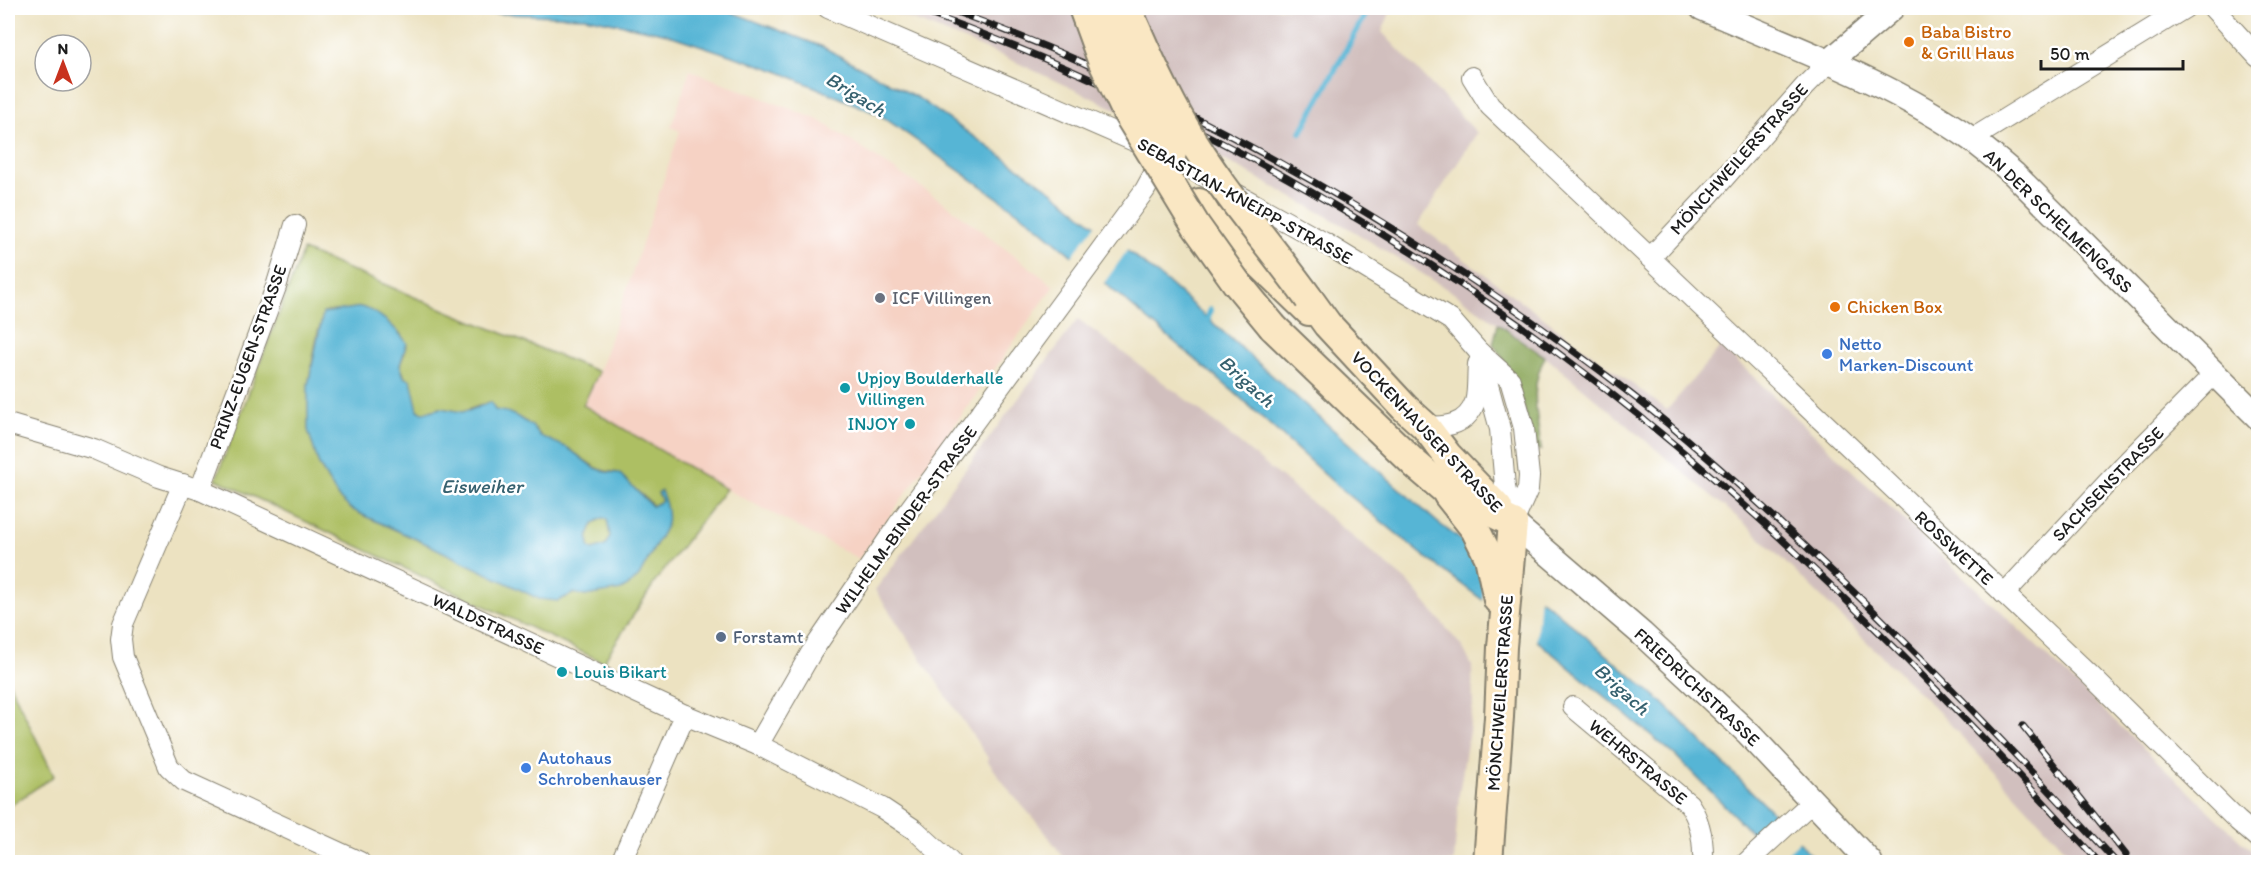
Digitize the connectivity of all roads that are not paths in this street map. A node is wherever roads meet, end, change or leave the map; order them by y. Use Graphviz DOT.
graph roads {
  1 [pos="828,8"];
  2 [pos="1083,8"];
  3 [pos="1106,8"];
  4 [pos="1127,8"];
  5 [pos="1702,8"];
  6 [pos="1892,8"];
  7 [pos="2185,8"];
  8 [pos="2213,8"];
  9 [pos="2259,57"];
  10 [pos="1829,62"];
  11 [pos="1472,77"];
  12 [pos="1972,139"];
  13 [pos="1164,154"];
  14 [pos="295,225"];
  15 [pos="1650,258"];
  16 [pos="1291,312"];
  17 [pos="1479,352"];
  18 [pos="2214,374"];
  19 [pos="2259,417"];
  20 [pos="8,424"];
  21 [pos="1425,426"];
  22 [pos="192,487"];
  23 [pos="1443,488"];
  24 [pos="1513,523"];
  25 [pos="2004,594"];
  26 [pos="1503,638"];
  27 [pos="1573,707"];
  28 [pos="685,716"];
  29 [pos="758,745"];
  30 [pos="1807,807"];
  31 [pos="2259,838"];
  32 [pos="1751,859"];
  33 [pos="1707,860"];
  34 [pos="360,862"];
  35 [pos="621,862"];
  36 [pos="950,862"];
  37 [pos="1488,862"];
  38 [pos="1870,862"];
  1 -- 13 [label="street, SEBASTIAN-KNEIPP-STRASSE"];
  2 -- 16 [label="main road, VOCKENHAUSER STRASSE, bridge"];
  3 -- 16 [label="main road, VOCKENHAUSER STRASSE, bridge"];
  4 -- 16 [label="main road, VOCKENHAUSER STRASSE, bridge"];
  5 -- 10 [label="street, AN DER SCHELMENGASS"];
  6 -- 10 [label="street"];
  7 -- 12 [label="street"];
  8 -- 9 [label="street"];
  10 -- 12 [label="street, AN DER SCHELMENGASS"];
  10 -- 15 [label="street, MÖNCHWEILERSTRASSE"];
  11 -- 15 [label="street, ROSSWETTE"];
  12 -- 18 [label="street, AN DER SCHELMENGASS"];
  13 -- 17 [label="street, SEBASTIAN-KNEIPP-STRASSE"];
  13 -- 29 [label="street, WILHELM-BINDER-STRASSE"];
  14 -- 22 [label="street, PRINZ-EUGEN-STRASSE"];
  15 -- 25 [label="street, ROSSWETTE"];
  16 -- 21 [label="main road, VOCKENHAUSER STRASSE"];
  16 -- 23 [label="main road, VOCKENHAUSER STRASSE"];
  17 -- 21 [label="street"];
  17 -- 24 [label="street, SEBASTIAN-KNEIPP-STRASSE"];
  18 -- 19 [label="street, AN DER SCHELMENGASS"];
  18 -- 25 [label="street, SACHSENSTRASSE"];
  20 -- 22 [label="street, WALDSTRASSE"];
  21 -- 24 [label="main road, VOCKENHAUSER STRASSE"];
  22 -- 28 [label="street, WALDSTRASSE"];
  22 -- 34 [label="street, PRINZ-EUGEN-STRASSE"];
  23 -- 24 [label="main road, VOCKENHAUSER STRASSE"];
  23 -- 26 [label="main road"];
  24 -- 26 [label="main road, MÖNCHWEILERSTRASSE"];
  24 -- 30 [label="street, FRIEDRICHSTRASSE"];
  25 -- 31 [label="street, ROSSWETTE"];
  26 -- 37 [label="main road, MÖNCHWEILERSTRASSE"];
  27 -- 33 [label="street, WEHRSTRASSE"];
  28 -- 29 [label="street, WALDSTRASSE"];
  28 -- 35 [label="street"];
  29 -- 36 [label="street, WALDSTRASSE"];
  30 -- 32 [label="street"];
  30 -- 38 [label="street, FRIEDRICHSTRASSE"];
}
